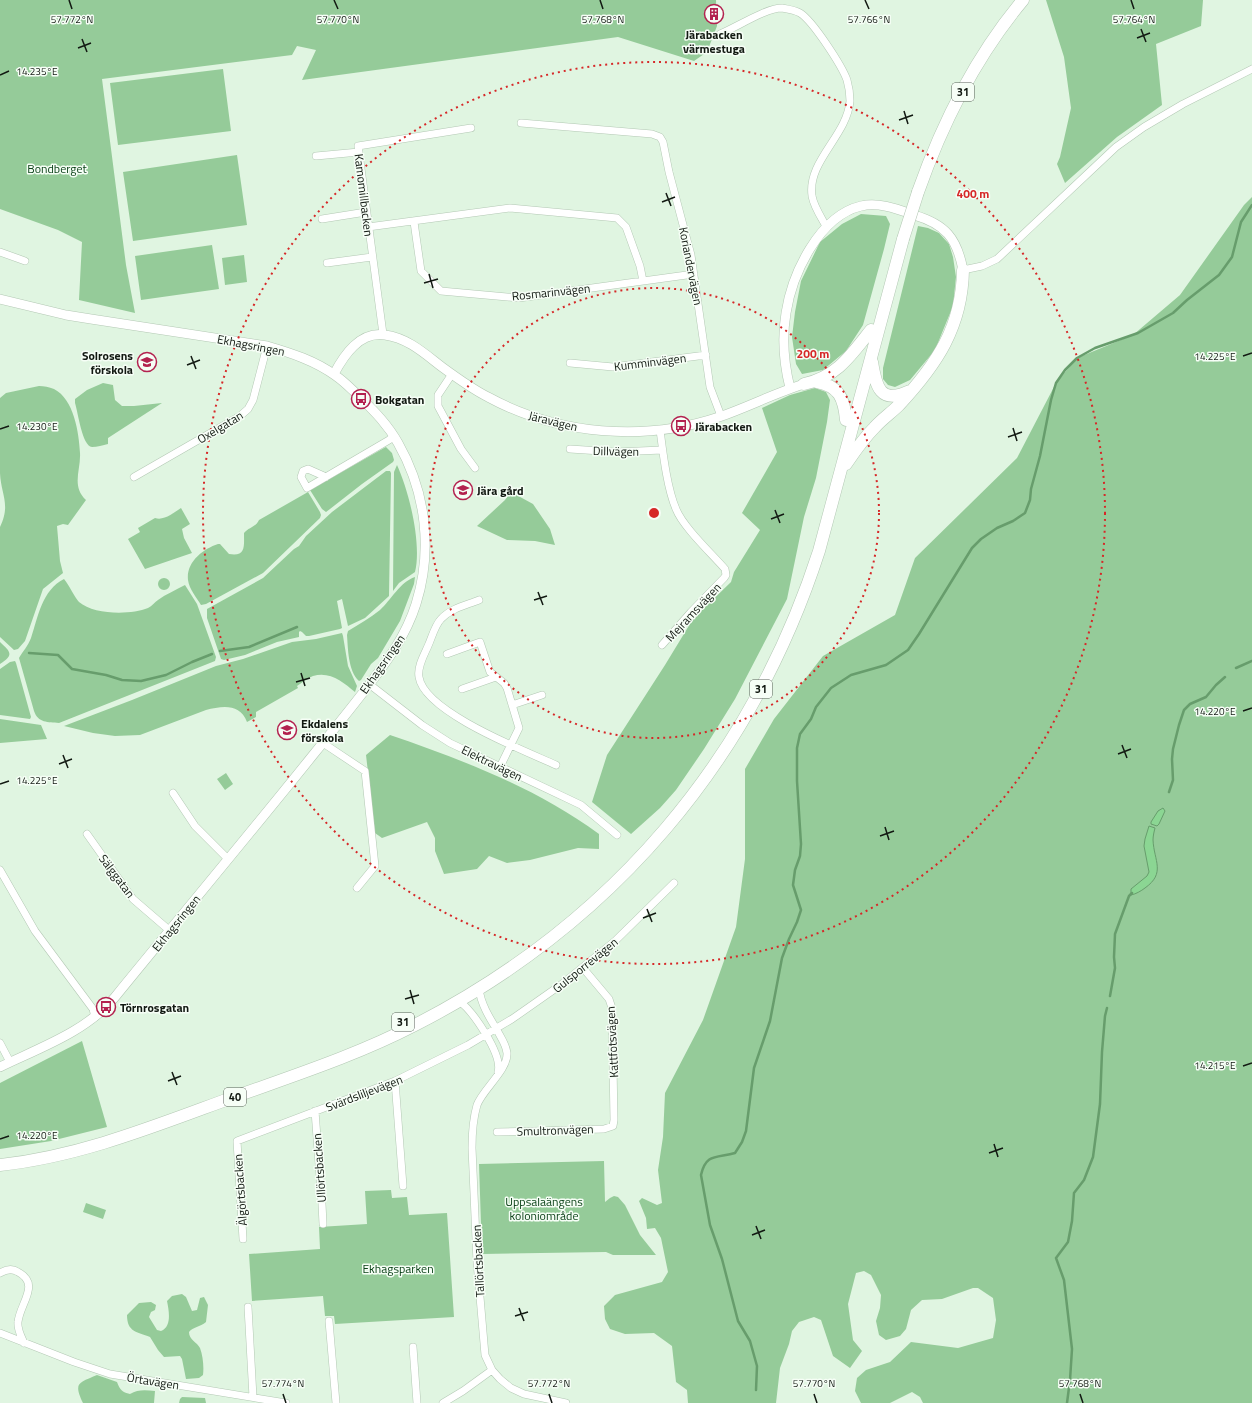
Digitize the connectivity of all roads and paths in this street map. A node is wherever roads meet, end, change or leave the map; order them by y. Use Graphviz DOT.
graph roads {
  1 [pos="1013,0"];
  2 [pos="1023,0"];
  3 [pos="720,34"];
  4 [pos="1252,69"];
  5 [pos="521,123"];
  6 [pos="471,128"];
  7 [pos="359,152"];
  8 [pos="316,156"];
  9 [pos="914,191"];
  10 [pos="366,212"];
  11 [pos="322,219"];
  12 [pos="414,222"];
  13 [pos="826,226"];
  14 [pos="368,228"];
  15 [pos="900,237"];
  16 [pos="0,252"];
  17 [pos="372,257"];
  18 [pos="25,261"];
  19 [pos="327,263"];
  20 [pos="963,270"];
  21 [pos="694,274"];
  22 [pos="643,281"];
  23 [pos="0,299"];
  24 [pos="871,330"];
  25 [pos="383,334"];
  26 [pos="267,346"];
  27 [pos="706,355"];
  28 [pos="872,357"];
  29 [pos="570,363"];
  30 [pos="334,374"];
  31 [pos="452,374"];
  32 [pos="816,382"];
  33 [pos="804,384"];
  34 [pos="790,388"];
  35 [pos="911,390"];
  36 [pos="721,416"];
  37 [pos="846,420"];
  38 [pos="660,430"];
  39 [pos="394,436"];
  40 [pos="570,449"];
  41 [pos="662,450"];
  42 [pos="475,468"];
  43 [pos="840,471"];
  44 [pos="134,477"];
  45 [pos="326,477"];
  46 [pos="479,600"];
  47 [pos="662,645"];
  48 [pos="447,654"];
  49 [pos="496,677"];
  50 [pos="369,684"];
  51 [pos="462,688"];
  52 [pos="542,695"];
  53 [pos="512,705"];
  54 [pos="323,743"];
  55 [pos="511,745"];
  56 [pos="556,765"];
  57 [pos="500,767"];
  58 [pos="173,793"];
  59 [pos="87,834"];
  60 [pos="617,835"];
  61 [pos="228,859"];
  62 [pos="0,870"];
  63 [pos="674,883"];
  64 [pos="357,888"];
  65 [pos="170,930"];
  66 [pos="583,968"];
  67 [pos="479,989"];
  68 [pos="459,1001"];
  69 [pos="95,1017"];
  70 [pos="496,1028"];
  71 [pos="486,1034"];
  72 [pos="0,1043"];
  73 [pos="10,1062"];
  74 [pos="0,1067"];
  75 [pos="498,1073"];
  76 [pos="395,1081"];
  77 [pos="315,1111"];
  78 [pos="613,1126"];
  79 [pos="497,1132"];
  80 [pos="237,1141"];
  81 [pos="0,1157"];
  82 [pos="0,1165"];
  83 [pos="402,1186"];
  84 [pos="323,1224"];
  85 [pos="244,1239"];
  86 [pos="0,1274"];
  87 [pos="248,1307"];
  88 [pos="329,1321"];
  89 [pos="0,1333"];
  90 [pos="24,1343"];
  91 [pos="413,1347"];
  92 [pos="492,1370"];
  93 [pos="252,1397"];
  94 [pos="286,1403"];
  95 [pos="336,1403"];
  96 [pos="417,1403"];
  97 [pos="443,1403"];
  98 [pos="566,1403"];
  1 -- 9 [label="highway, 31"];
  2 -- 9 [label="highway, 31"];
  3 -- 13 [label="street"];
  4 -- 20 [label="street"];
  5 -- 21 [label="street, Koriandervägen"];
  6 -- 7 [label="street, Kamomillbacken"];
  7 -- 8 [label="street"];
  7 -- 10 [label="street, Kamomillbacken"];
  9 -- 15 [label="highway, 31, bridge"];
  10 -- 11 [label="street"];
  10 -- 14 [label="street, Kamomillbacken"];
  12 -- 14 [label="street"];
  12 -- 22 [label="street"];
  12 -- 22 [label="street, Rosmarinvägen"];
  13 -- 20 [label="street"];
  13 -- 34 [label="street"];
  14 -- 17 [label="street, Kamomillbacken"];
  15 -- 24 [label="highway, 31"];
  15 -- 28 [label="highway, 31"];
  16 -- 18 [label="street"];
  17 -- 19 [label="street"];
  17 -- 25 [label="street, Kamomillbacken"];
  20 -- 35 [label="highway"];
  21 -- 22 [label="street, Rosmarinvägen"];
  21 -- 27 [label="street, Koriandervägen"];
  23 -- 26 [label="street, Ekhagsringen"];
  24 -- 32 [label="highway"];
  24 -- 37 [label="highway, 31"];
  25 -- 30 [label="street"];
  25 -- 31 [label="street, Järavägen"];
  26 -- 30 [label="street, Ekhagsringen"];
  26 -- 44 [label="street, Oxelgatan"];
  27 -- 29 [label="street, Kumminvägen"];
  27 -- 36 [label="street, Koriandervägen"];
  28 -- 35 [label="highway"];
  28 -- 43 [label="highway, 31"];
  30 -- 39 [label="street, Ekhagsringen"];
  31 -- 38 [label="street, Järavägen"];
  31 -- 42 [label="street"];
  32 -- 33 [label="highway"];
  32 -- 37 [label="highway"];
  33 -- 34 [label="street, Järavägen"];
  34 -- 36 [label="street, Järavägen"];
  35 -- 43 [label="highway"];
  36 -- 38 [label="street, Järavägen"];
  37 -- 81 [label="highway, 31"];
  38 -- 41 [label="street, Mejramsvägen"];
  39 -- 45 [label="street"];
  39 -- 50 [label="street, Ekhagsringen"];
  40 -- 41 [label="street, Dillvägen"];
  41 -- 47 [label="street, Mejramsvägen"];
  43 -- 67 [label="highway, 31"];
  46 -- 55 [label="street"];
  48 -- 49 [label="street"];
  49 -- 51 [label="street"];
  49 -- 53 [label="street"];
  50 -- 54 [label="street, Ekhagsringen"];
  50 -- 57 [label="street, Elektravägen"];
  52 -- 53 [label="street"];
  53 -- 55 [label="street"];
  54 -- 61 [label="street, Ekhagsringen"];
  54 -- 64 [label="street"];
  55 -- 56 [label="street"];
  55 -- 57 [label="street"];
  57 -- 60 [label="street, Elektravägen"];
  58 -- 61 [label="street"];
  59 -- 65 [label="street, Sälggatan"];
  61 -- 65 [label="street, Ekhagsringen"];
  62 -- 69 [label="street"];
  63 -- 66 [label="street, Gulsporrevägen"];
  65 -- 69 [label="street, Ekhagsringen"];
  66 -- 70 [label="street, Gulsporrevägen"];
  66 -- 78 [label="street, Kattfotsvägen"];
  67 -- 68 [label="highway, 31"];
  67 -- 70 [label="street, Tallörtsbacken"];
  68 -- 71 [label="street"];
  68 -- 82 [label="highway, 40"];
  69 -- 73 [label="street, Ekhagsringen"];
  70 -- 71 [label="street, Gulsporrevägen"];
  70 -- 75 [label="street, Tallörtsbacken"];
  71 -- 75 [label="street"];
  71 -- 76 [label="street, Svärdsliljevägen"];
  72 -- 73 [label="street"];
  73 -- 74 [label="street, Ekhagsringen"];
  75 -- 92 [label="street, Tallörtsbacken"];
  76 -- 77 [label="street, Svärdsliljevägen"];
  76 -- 83 [label="street"];
  77 -- 80 [label="street, Svärdsliljevägen"];
  77 -- 84 [label="street, Ullörtsbacken"];
  78 -- 79 [label="street, Smultronvägen"];
  80 -- 85 [label="street, Älgörtsbacken"];
  86 -- 90 [label="street"];
  87 -- 93 [label="street"];
  88 -- 95 [label="street"];
  89 -- 90 [label="street, Örtavägen"];
  90 -- 93 [label="street, Örtavägen"];
  91 -- 96 [label="street"];
  92 -- 97 [label="street"];
  92 -- 98 [label="street, Tallörtsbacken"];
  93 -- 94 [label="street, Örtavägen"];
}
